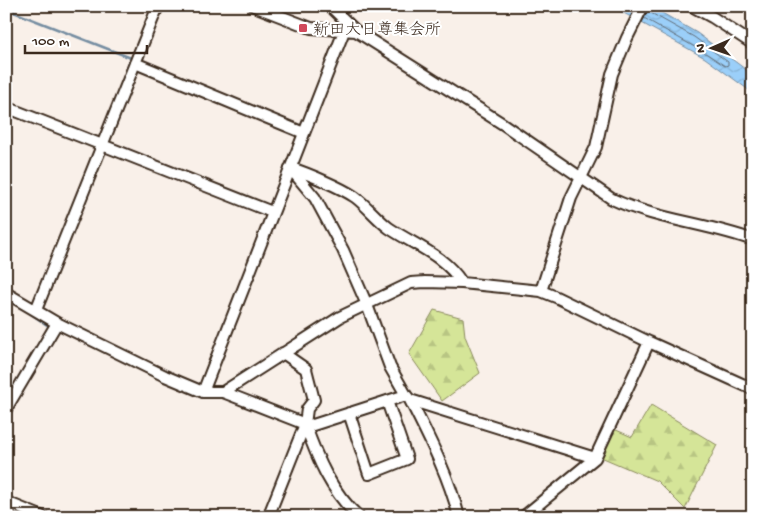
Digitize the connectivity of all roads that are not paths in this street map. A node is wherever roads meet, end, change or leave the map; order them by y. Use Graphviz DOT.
graph roads {
  1 [pos="158,6"];
  2 [pos="254,6"];
  3 [pos="330,6"];
  4 [pos="643,6"];
  5 [pos="692,6"];
  6 [pos="344,31"];
  7 [pos="356,31"];
  8 [pos="753,44"];
  9 [pos="135,63"];
  10 [pos="6,106"];
  11 [pos="304,133"];
  12 [pos="103,145"];
  13 [pos="290,168"];
  14 [pos="582,178"];
  15 [pos="272,212"];
  16 [pos="753,240"];
  17 [pos="462,284"];
  18 [pos="541,291"];
  19 [pos="6,292"];
  20 [pos="367,305"];
  21 [pos="36,310"];
  22 [pos="57,323"];
  23 [pos="649,342"];
  24 [pos="283,353"];
  25 [pos="753,389"];
  26 [pos="203,392"];
  27 [pos="223,392"];
  28 [pos="408,397"];
  29 [pos="387,401"];
  30 [pos="6,408"];
  31 [pos="349,413"];
  32 [pos="305,424"];
  33 [pos="594,458"];
  34 [pos="6,502"];
  35 [pos="43,517"];
  36 [pos="268,517"];
  37 [pos="359,517"];
  38 [pos="459,517"];
  39 [pos="523,517"];
  1 -- 9 [label="street"];
  2 -- 6 [label="street"];
  3 -- 7 [label="street"];
  4 -- 14 [label="street"];
  5 -- 8 [label="street"];
  6 -- 7 [label="street"];
  6 -- 11 [label="street"];
  7 -- 14 [label="street"];
  9 -- 11 [label="street"];
  9 -- 12 [label="street"];
  10 -- 12 [label="street"];
  11 -- 13 [label="street"];
  12 -- 15 [label="street"];
  12 -- 21 [label="street"];
  13 -- 15 [label="street"];
  13 -- 17 [label="street"];
  13 -- 20 [label="street"];
  14 -- 16 [label="street"];
  14 -- 18 [label="street"];
  15 -- 26 [label="street"];
  17 -- 18 [label="street"];
  17 -- 20 [label="street"];
  18 -- 23 [label="street"];
  19 -- 21 [label="street"];
  20 -- 24 [label="street"];
  20 -- 28 [label="street"];
  21 -- 22 [label="street"];
  22 -- 26 [label="street"];
  22 -- 30 [label="street"];
  23 -- 25 [label="street"];
  23 -- 33 [label="street"];
  24 -- 27 [label="street"];
  24 -- 32 [label="street"];
  26 -- 27 [label="street"];
  27 -- 32 [label="street"];
  28 -- 29 [label="street"];
  28 -- 33 [label="street"];
  28 -- 38 [label="street"];
  29 -- 31 [label="street"];
  29 -- 31 [label="street"];
  31 -- 32 [label="street"];
  32 -- 36 [label="street"];
  32 -- 37 [label="street"];
  33 -- 39 [label="street"];
  34 -- 35 [label="street"];
}
